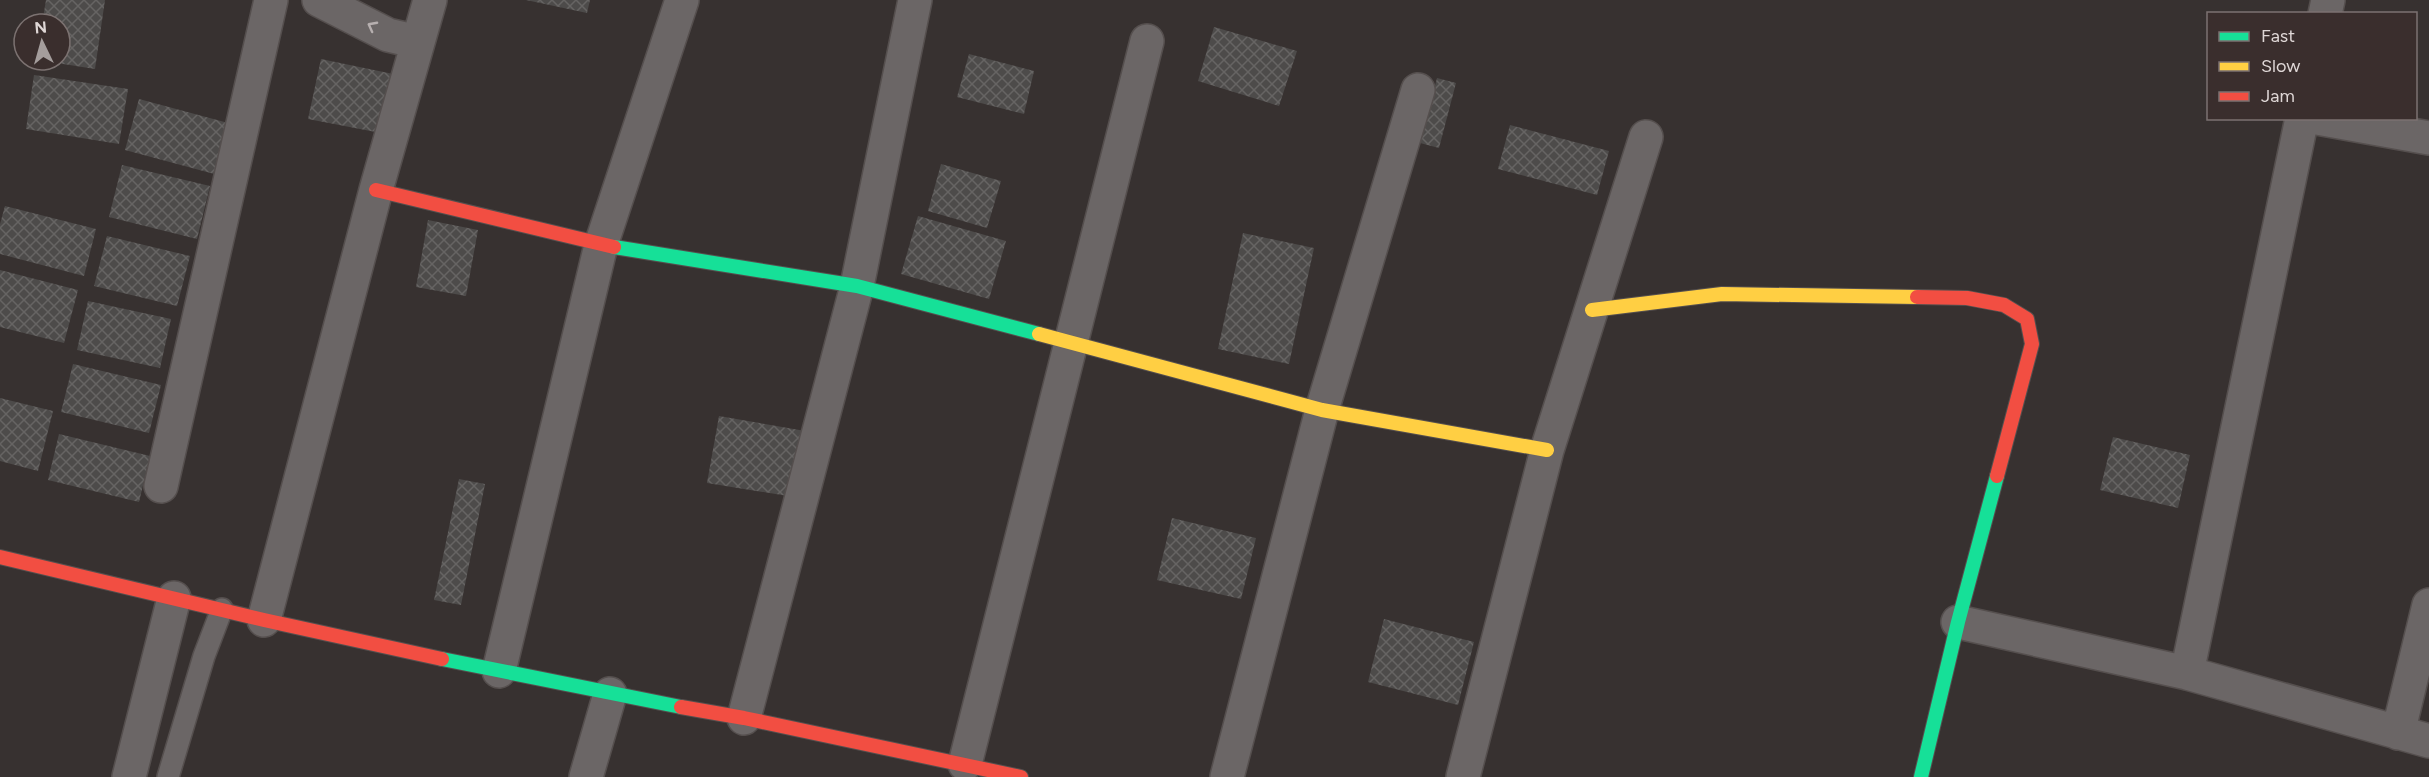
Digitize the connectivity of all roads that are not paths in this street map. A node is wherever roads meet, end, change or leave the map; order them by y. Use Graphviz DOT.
graph roads {
  1 [pos="270,0"];
  2 [pos="430,0"];
  3 [pos="682,0"];
  4 [pos="915,0"];
  5 [pos="332,1"];
  6 [pos="1147,41"];
  7 [pos="418,42"];
  8 [pos="1418,90"];
  9 [pos="2302,120"];
  10 [pos="2328,120"];
  11 [pos="1646,137"];
  12 [pos="2429,138"];
  13 [pos="376,190"];
  14 [pos="601,244"];
  15 [pos="857,286"];
  16 [pos="1592,310"];
  17 [pos="1072,344"];
  18 [pos="1322,410"];
  19 [pos="1547,450"];
  20 [pos="161,486"];
  21 [pos="0,557"];
  22 [pos="174,598"];
  23 [pos="2429,605"];
  24 [pos="222,609"];
  25 [pos="264,620"];
  26 [pos="1958,622"];
  27 [pos="499,671"];
  28 [pos="2187,673"];
  29 [pos="610,694"];
  30 [pos="744,718"];
  31 [pos="2414,737"];
  32 [pos="965,764"];
  33 [pos="129,777"];
  34 [pos="168,777"];
  35 [pos="586,777"];
  36 [pos="1021,777"];
  37 [pos="1227,777"];
  38 [pos="1463,777"];
  39 [pos="1921,777"];
  1 -- 20 [label="street"];
  2 -- 7 [label="street"];
  3 -- 14 [label="street"];
  4 -- 15 [label="street"];
  7 -- 5 [label="street, one-way"];
  6 -- 17 [label="street"];
  7 -- 13 [label="street"];
  8 -- 18 [label="street"];
  9 -- 28 [label="street"];
  10 -- 12 [label="street"];
  11 -- 16 [label="street"];
  13 -- 14 [label="street"];
  13 -- 25 [label="street"];
  14 -- 15 [label="street"];
  14 -- 27 [label="street"];
  15 -- 17 [label="street"];
  15 -- 30 [label="street"];
  16 -- 19 [label="street"];
  16 -- 26 [label="street"];
  17 -- 18 [label="street"];
  17 -- 32 [label="street"];
  18 -- 19 [label="street"];
  18 -- 37 [label="street"];
  19 -- 38 [label="street"];
  21 -- 22 [label="street"];
  22 -- 24 [label="street"];
  22 -- 33 [label="street"];
  23 -- 31 [label="street"];
  24 -- 25 [label="street"];
  24 -- 34 [label="lane"];
  25 -- 27 [label="street"];
  26 -- 28 [label="street"];
  26 -- 39 [label="street"];
  27 -- 29 [label="street"];
  28 -- 31 [label="street"];
  29 -- 30 [label="street"];
  29 -- 35 [label="street"];
  30 -- 32 [label="street"];
  32 -- 36 [label="street"];
}
